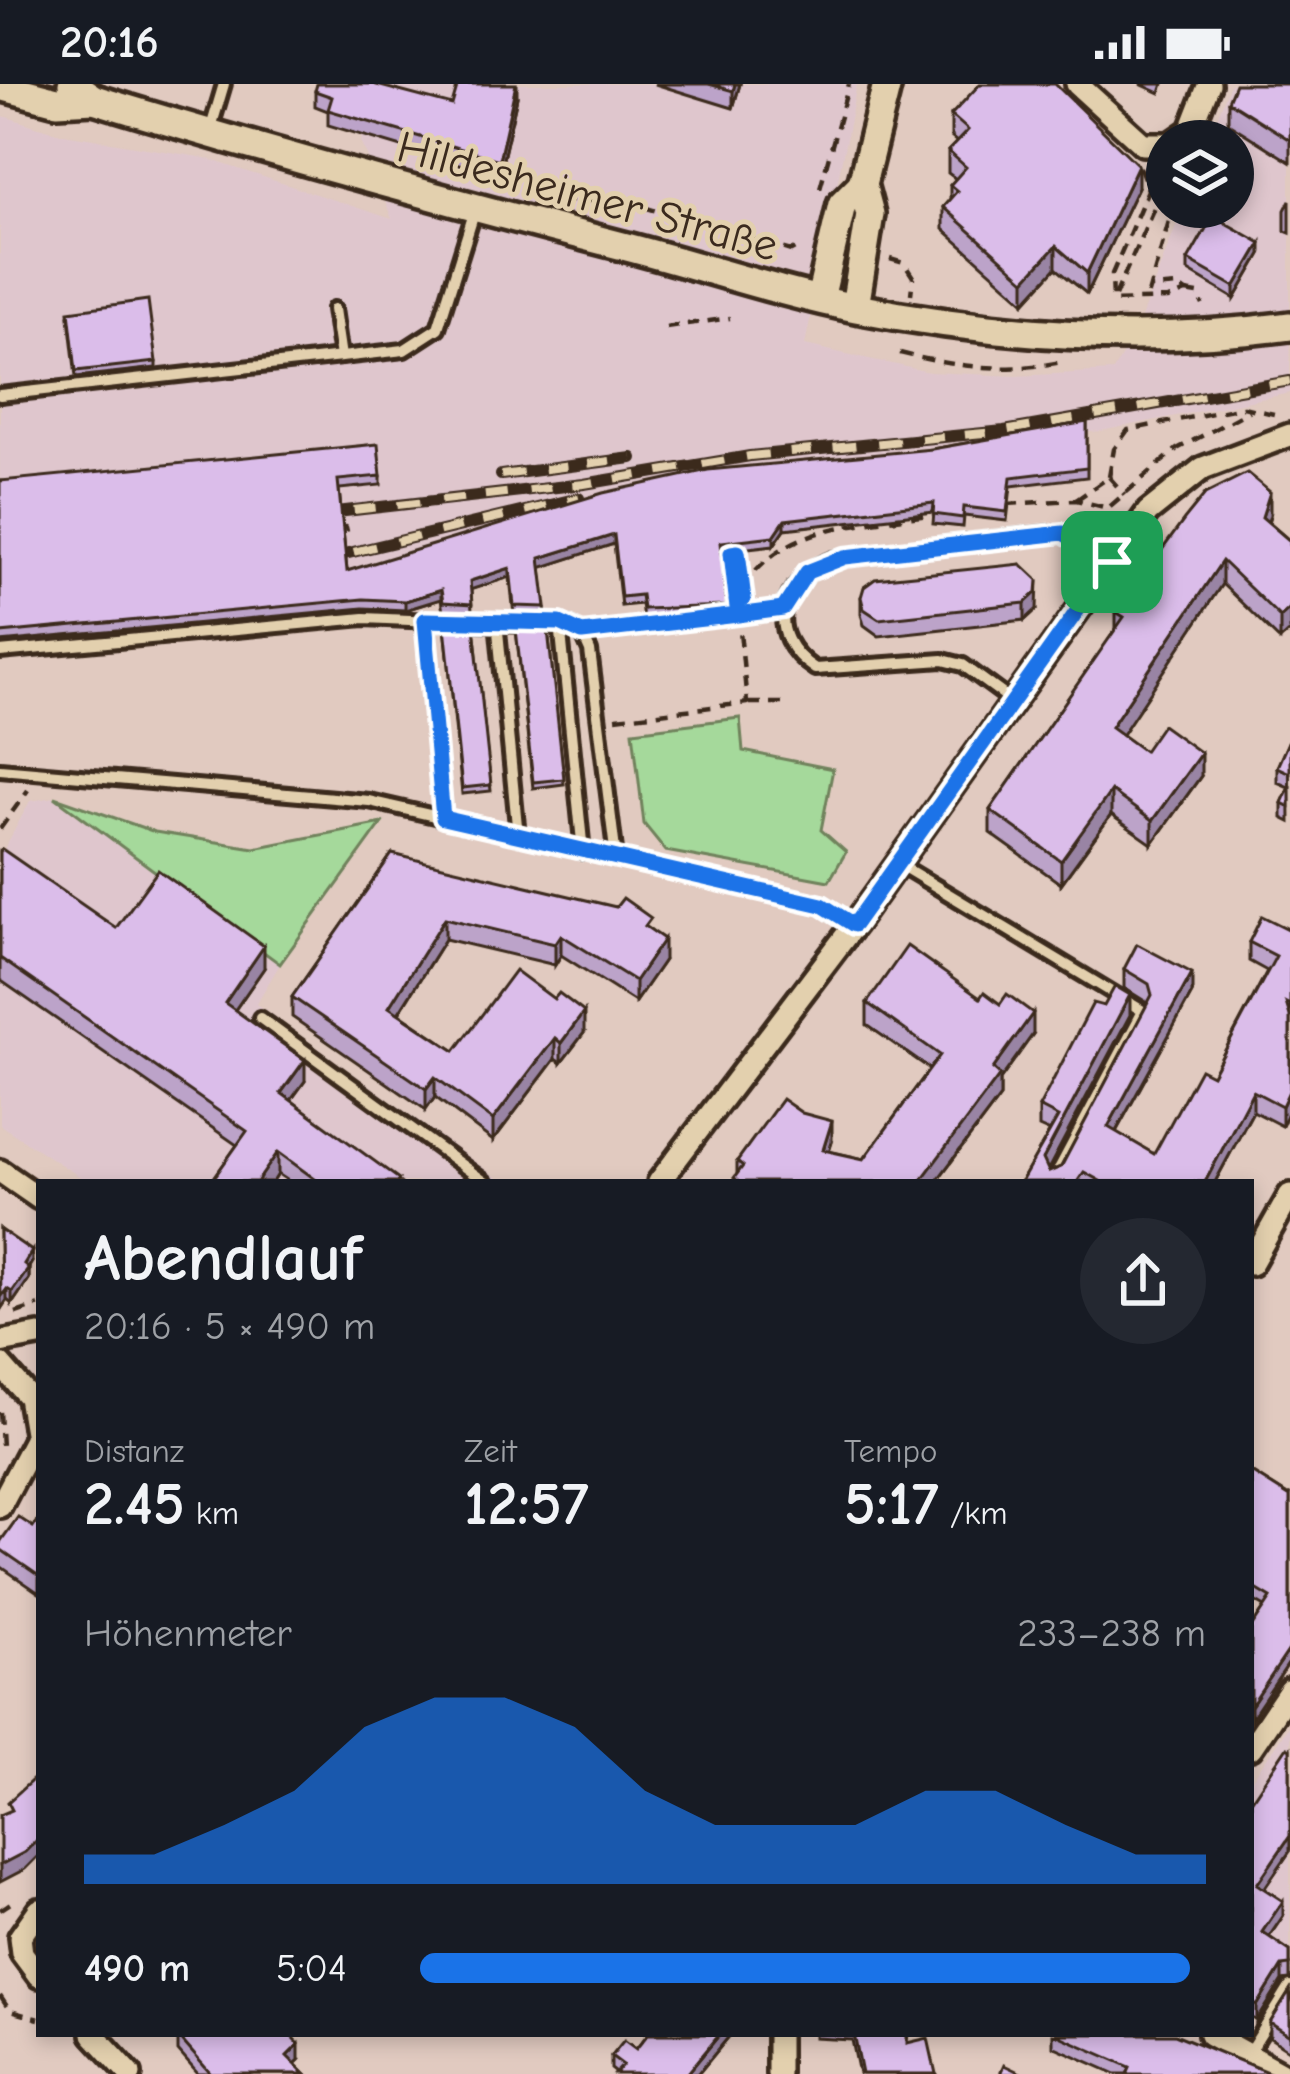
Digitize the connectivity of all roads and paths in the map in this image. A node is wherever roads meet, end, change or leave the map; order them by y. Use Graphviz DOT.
graph roads {
  1 [pos="224,84"];
  2 [pos="849,84"];
  3 [pos="887,84"];
  4 [pos="1077,84"];
  5 [pos="1209,84"];
  6 [pos="0,86"];
  7 [pos="83,92"];
  8 [pos="1195,120"];
  9 [pos="208,134"];
  10 [pos="1143,144"];
  11 [pos="1146,144"];
  12 [pos="1140,170"];
  13 [pos="1146,172"];
  14 [pos="862,184"];
  15 [pos="819,193"];
  16 [pos="556,201"];
  17 [pos="475,210"];
  18 [pos="1146,224"];
  19 [pos="1167,228"];
  20 [pos="807,236"];
  21 [pos="864,254"];
  22 [pos="1186,292"];
  23 [pos="1198,295"];
  24 [pos="820,299"];
  25 [pos="910,300"];
  26 [pos="1113,301"];
  27 [pos="855,308"];
  28 [pos="334,309"];
  29 [pos="730,318"];
  30 [pos="1290,326"];
  31 [pos="666,327"];
  32 [pos="1104,336"];
  33 [pos="900,353"];
  34 [pos="340,357"];
  35 [pos="1048,365"];
  36 [pos="0,395"];
  37 [pos="1276,410"];
  38 [pos="1250,411"];
  39 [pos="1290,435"];
  40 [pos="1109,477"];
  41 [pos="1125,495"];
  42 [pos="1076,500"];
  43 [pos="1007,503"];
  44 [pos="938,514"];
  45 [pos="327,529"];
  46 [pos="334,538"];
  47 [pos="1112,562"];
  48 [pos="743,587"];
  49 [pos="736,600"];
  50 [pos="783,609"];
  51 [pos="738,615"];
  52 [pos="425,620"];
  53 [pos="497,621"];
  54 [pos="560,623"];
  55 [pos="582,633"];
  56 [pos="0,652"];
  57 [pos="1012,701"];
  58 [pos="747,703"];
  59 [pos="791,704"];
  60 [pos="599,721"];
  61 [pos="0,769"];
  62 [pos="40,773"];
  63 [pos="443,818"];
  64 [pos="0,829"];
  65 [pos="518,836"];
  66 [pos="583,852"];
  67 [pos="616,858"];
  68 [pos="897,863"];
  69 [pos="854,925"];
  70 [pos="260,1018"];
  71 [pos="0,1172"];
  72 [pos="481,1179"];
  73 [pos="660,1179"];
  74 [pos="1054,1179"];
  75 [pos="1290,1195"];
  76 [pos="36,1196"];
  77 [pos="1254,1259"];
  78 [pos="36,1305"];
  79 [pos="8,1316"];
  80 [pos="36,1336"];
  81 [pos="0,1342"];
  82 [pos="0,1364"];
  83 [pos="0,1412"];
  84 [pos="36,1427"];
  85 [pos="36,1439"];
  86 [pos="0,1458"];
  87 [pos="0,1506"];
  88 [pos="1290,1690"];
  89 [pos="1254,1744"];
  90 [pos="36,1914"];
  91 [pos="36,1972"];
  92 [pos="1290,1987"];
  93 [pos="0,1996"];
  94 [pos="10,2011"];
  95 [pos="0,2019"];
  96 [pos="36,2020"];
  97 [pos="96,2037"];
  98 [pos="778,2037"];
  99 [pos="1216,2037"];
  100 [pos="1249,2053"];
  101 [pos="130,2074"];
  102 [pos="778,2074"];
  103 [pos="1282,2074"];
  1 -- 9 [label="lane"];
  2 -- 15 [label="path"];
  3 -- 14 [label="street"];
  4 -- 10 [label="street"];
  5 -- 8 [label="street"];
  6 -- 7 [label="street, Hildesheimer Straße"];
  7 -- 9 [label="street, Hildesheimer Straße"];
  9 -- 17 [label="street, Hildesheimer Straße"];
  10 -- 11 [label="street"];
  10 -- 12 [label="path"];
  12 -- 13 [label="path"];
  12 -- 26 [label="path"];
  14 -- 21 [label="street"];
  14 -- 24 [label="street"];
  16 -- 20 [label="path"];
  17 -- 24 [label="street, Hildesheimer Straße"];
  17 -- 34 [label="lane"];
  18 -- 26 [label="path"];
  19 -- 22 [label="path"];
  21 -- 25 [label="path"];
  21 -- 27 [label="street"];
  22 -- 23 [label="path"];
  22 -- 26 [label="path"];
  24 -- 27 [label="street, Hildesheimer Straße"];
  26 -- 32 [label="path"];
  27 -- 32 [label="street, Hildesheimer Straße"];
  28 -- 34 [label="lane"];
  29 -- 31 [label="path"];
  30 -- 32 [label="street, Hildesheimer Straße"];
  33 -- 35 [label="path"];
  34 -- 36 [label="lane"];
  37 -- 38 [label="path"];
  38 -- 40 [label="path"];
  38 -- 41 [label="path"];
  39 -- 47 [label="street"];
  40 -- 41 [label="path"];
  40 -- 42 [label="path"];
  41 -- 42 [label="path"];
  42 -- 43 [label="path"];
  44 -- 48 [label="path"];
  45 -- 46 [label="path"];
  47 -- 50 [label="lane"];
  47 -- 57 [label="street"];
  48 -- 49 [label="path"];
  48 -- 49 [label="path"];
  49 -- 51 [label="path"];
  50 -- 51 [label="path"];
  50 -- 57 [label="lane"];
  51 -- 55 [label="path"];
  51 -- 58 [label="path"];
  52 -- 53 [label="lane"];
  52 -- 56 [label="lane"];
  52 -- 63 [label="lane"];
  53 -- 54 [label="lane"];
  53 -- 65 [label="lane"];
  54 -- 55 [label="lane"];
  54 -- 66 [label="lane"];
  55 -- 60 [label="lane"];
  57 -- 68 [label="street"];
  58 -- 59 [label="path"];
  58 -- 60 [label="path"];
  60 -- 67 [label="lane"];
  61 -- 62 [label="lane"];
  62 -- 63 [label="lane"];
  62 -- 64 [label="path"];
  63 -- 65 [label="lane"];
  65 -- 66 [label="lane"];
  66 -- 67 [label="lane"];
  67 -- 69 [label="lane"];
  68 -- 69 [label="street"];
  68 -- 74 [label="lane"];
  69 -- 73 [label="street"];
  70 -- 72 [label="lane"];
  71 -- 76 [label="street"];
  75 -- 77 [label="street"];
  78 -- 79 [label="path"];
  80 -- 81 [label="street"];
  82 -- 84 [label="street"];
  83 -- 86 [label="path"];
  85 -- 87 [label="street"];
  88 -- 89 [label="street"];
  90 -- 91 [label="street"];
  92 -- 100 [label="lane"];
  93 -- 94 [label="path"];
  94 -- 95 [label="path"];
  94 -- 96 [label="path"];
  97 -- 101 [label="street"];
  98 -- 102 [label="street"];
  99 -- 100 [label="street"];
  100 -- 103 [label="street"];
}
